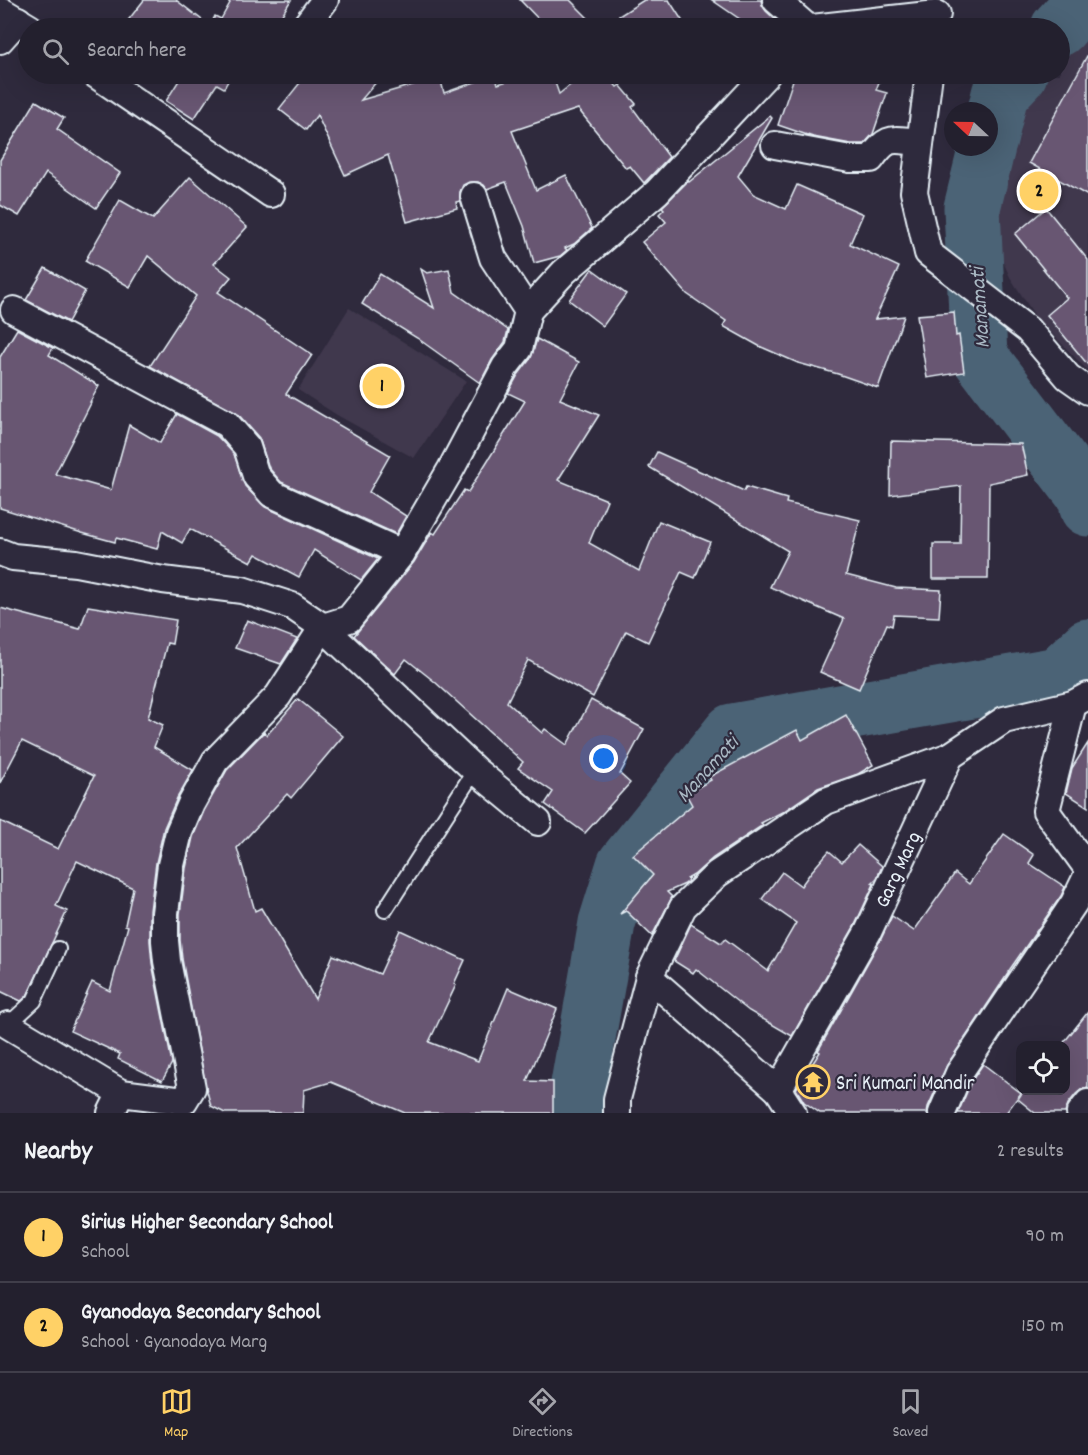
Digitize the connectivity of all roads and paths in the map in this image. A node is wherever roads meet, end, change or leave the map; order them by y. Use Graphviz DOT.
graph roads {
  1 [pos="325,0"];
  2 [pos="776,0"];
  3 [pos="938,14"];
  4 [pos="312,18"];
  5 [pos="798,18"];
  6 [pos="901,18"];
  7 [pos="16,20"];
  8 [pos="0,40"];
  9 [pos="110,84"];
  10 [pos="759,84"];
  11 [pos="928,84"];
  12 [pos="920,142"];
  13 [pos="774,145"];
  14 [pos="272,194"];
  15 [pos="474,196"];
  16 [pos="14,310"];
  17 [pos="528,311"];
  18 [pos="1088,391"];
  19 [pos="0,552"];
  20 [pos="402,553"];
  21 [pos="323,627"];
  22 [pos="1081,700"];
  23 [pos="950,756"];
  24 [pos="475,770"];
  25 [pos="538,822"];
  26 [pos="1088,869"];
  27 [pos="1088,874"];
  28 [pos="385,910"];
  29 [pos="58,949"];
  30 [pos="649,977"];
  31 [pos="3,1028"];
  32 [pos="778,1090"];
  33 [pos="116,1103"];
  34 [pos="1088,1103"];
  35 [pos="162,1113"];
  36 [pos="618,1113"];
  37 [pos="793,1113"];
  38 [pos="942,1113"];
  39 [pos="1080,1113"];
  1 -- 4 [label="street"];
  2 -- 5 [label="street"];
  3 -- 6 [label="street"];
  7 -- 8 [label="street"];
  9 -- 14 [label="street"];
  10 -- 17 [label="street"];
  11 -- 12 [label="street"];
  12 -- 13 [label="street"];
  12 -- 18 [label="street"];
  15 -- 17 [label="street"];
  16 -- 20 [label="street"];
  17 -- 20 [label="street"];
  19 -- 21 [label="street"];
  20 -- 21 [label="street"];
  21 -- 24 [label="street"];
  21 -- 33 [label="street"];
  22 -- 23 [label="street"];
  22 -- 26 [label="street"];
  23 -- 30 [label="street"];
  23 -- 32 [label="street, Garg Marg"];
  24 -- 25 [label="street"];
  24 -- 28 [label="lane"];
  27 -- 38 [label="street"];
  29 -- 31 [label="lane"];
  30 -- 32 [label="street"];
  30 -- 36 [label="street"];
  31 -- 33 [label="street"];
  32 -- 37 [label="street"];
  33 -- 35 [label="lane"];
  34 -- 39 [label="street"];
}
